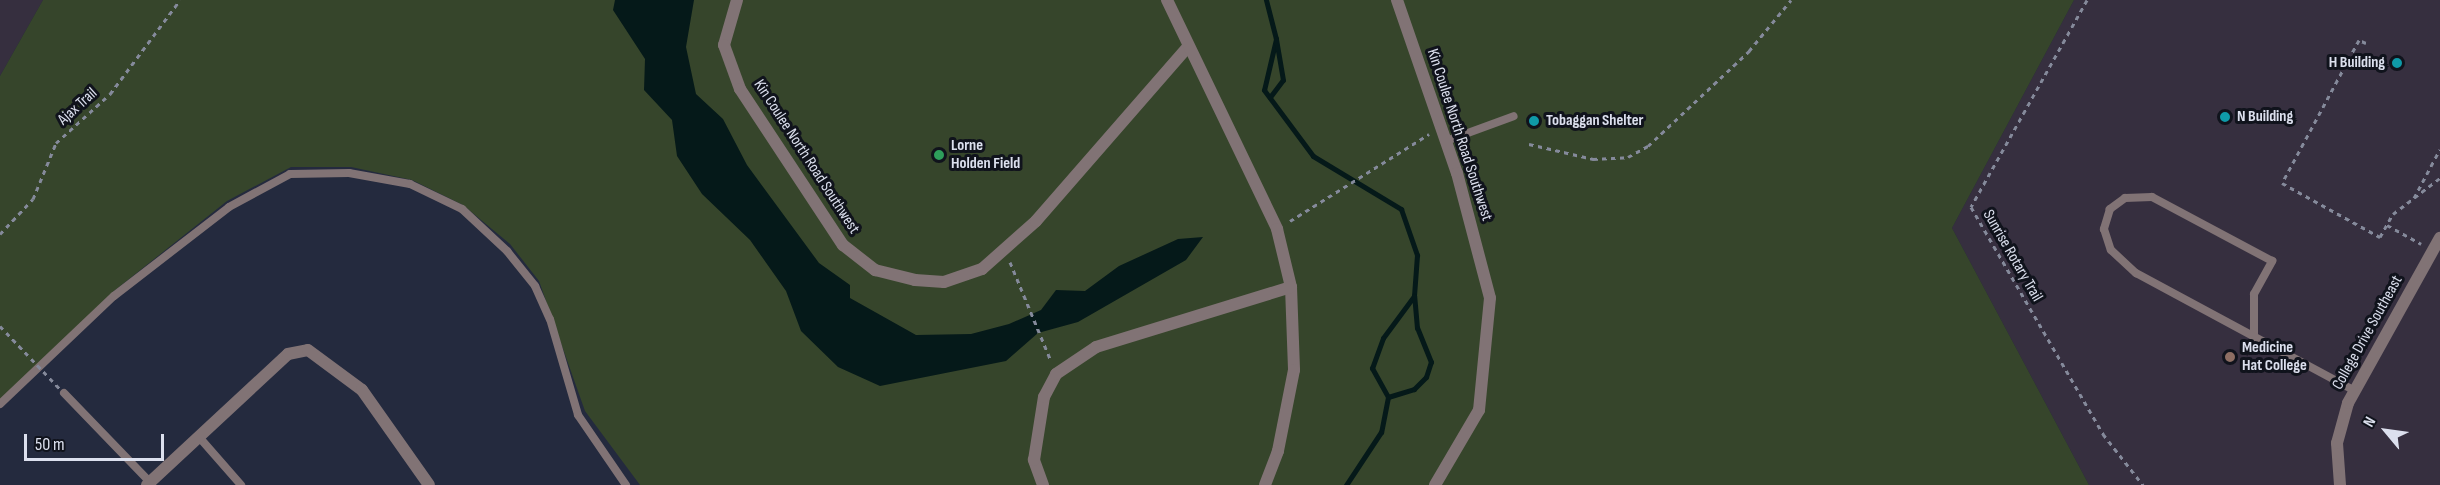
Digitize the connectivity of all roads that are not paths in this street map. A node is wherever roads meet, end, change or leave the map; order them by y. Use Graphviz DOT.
graph roads {
  1 [pos="737,0"];
  2 [pos="1167,0"];
  3 [pos="1396,0"];
  4 [pos="1187,48"];
  5 [pos="1514,116"];
  6 [pos="1446,141"];
  7 [pos="2440,238"];
  8 [pos="1290,287"];
  9 [pos="2254,336"];
  10 [pos="62,391"];
  11 [pos="2355,391"];
  12 [pos="0,404"];
  13 [pos="199,437"];
  14 [pos="148,484"];
  15 [pos="241,485"];
  16 [pos="429,485"];
  17 [pos="626,485"];
  18 [pos="1043,485"];
  19 [pos="1265,485"];
  20 [pos="1435,485"];
  21 [pos="2340,485"];
  1 -- 4 [label="street, Kin Coulee North Road Southwest"];
  2 -- 4 [label="street"];
  3 -- 6 [label="street, Kin Coulee North Road Southwest"];
  4 -- 8 [label="street"];
  5 -- 6 [label="lane"];
  6 -- 20 [label="street, Kin Coulee North Road Southwest"];
  7 -- 11 [label="street, College Drive Southeast"];
  8 -- 18 [label="street"];
  8 -- 19 [label="street"];
  9 -- 9 [label="lane"];
  9 -- 11 [label="lane"];
  10 -- 14 [label="lane"];
  11 -- 21 [label="street, College Drive Southeast"];
  12 -- 17 [label="lane"];
  13 -- 14 [label="street"];
  13 -- 15 [label="lane"];
  13 -- 16 [label="street"];
}
